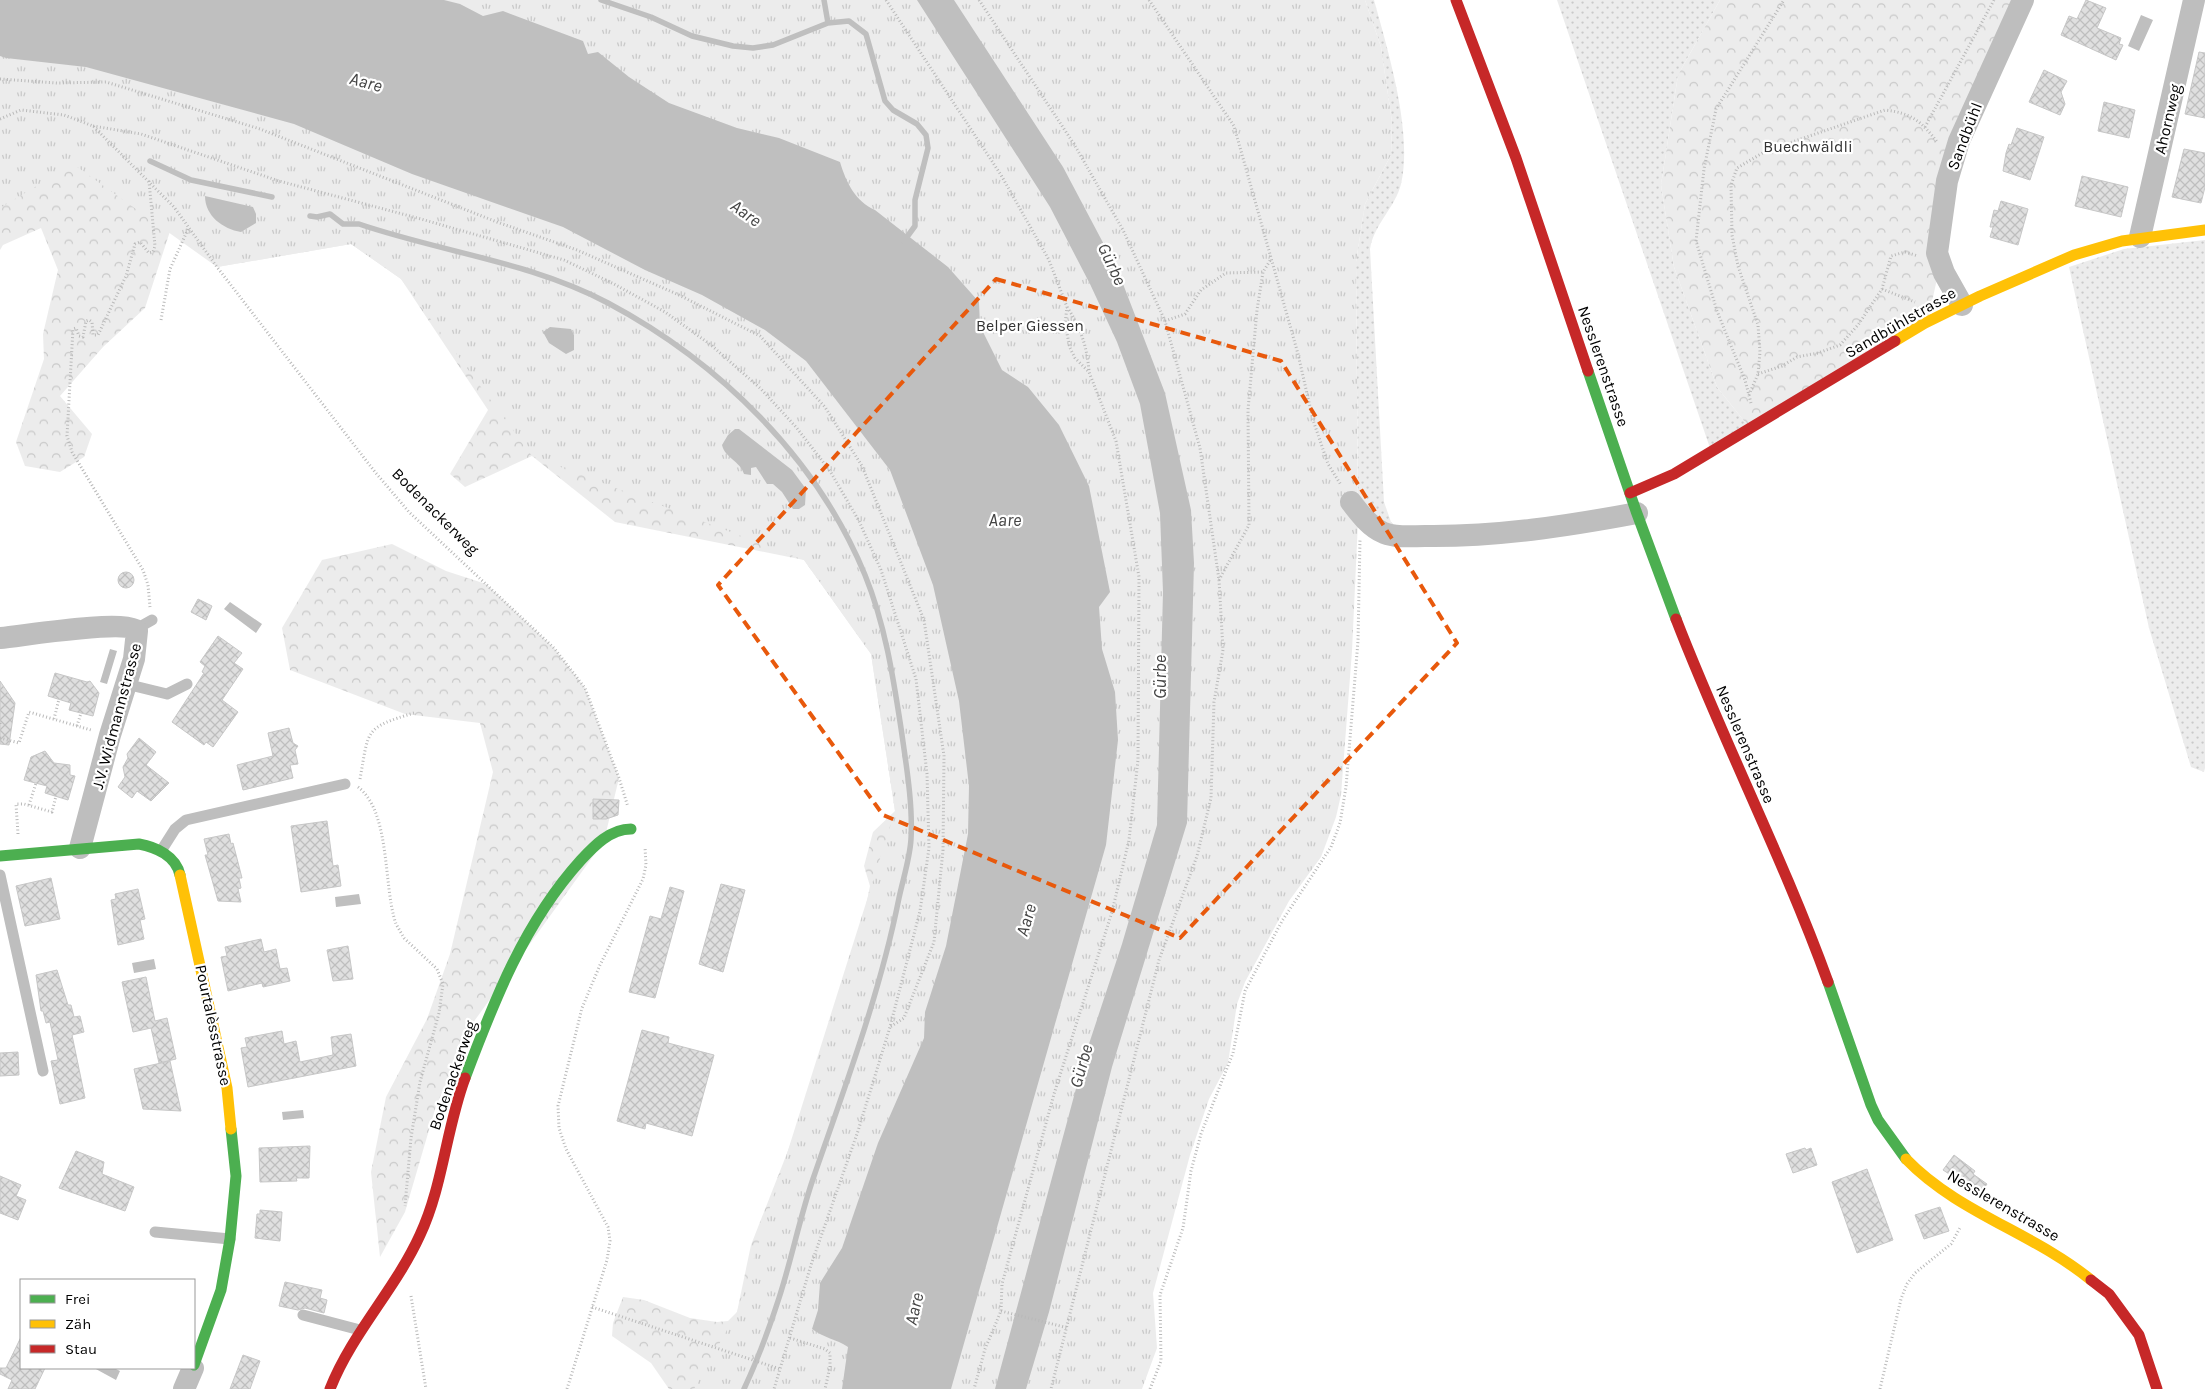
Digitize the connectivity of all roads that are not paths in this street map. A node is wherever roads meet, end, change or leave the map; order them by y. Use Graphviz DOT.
graph roads {
  1 [pos="1456,0"];
  2 [pos="2023,0"];
  3 [pos="2194,0"];
  4 [pos="2205,230"];
  5 [pos="2140,237"];
  6 [pos="1952,310"];
  7 [pos="1351,502"];
  8 [pos="1633,503"];
  9 [pos="0,638"];
  10 [pos="126,684"];
  11 [pos="187,684"];
  12 [pos="350,785"];
  13 [pos="631,829"];
  14 [pos="80,848"];
  15 [pos="161,851"];
  16 [pos="0,856"];
  17 [pos="0,875"];
  18 [pos="43,1071"];
  19 [pos="154,1232"];
  20 [pos="230,1239"];
  21 [pos="303,1315"];
  22 [pos="360,1330"];
  23 [pos="195,1361"];
  24 [pos="192,1369"];
  25 [pos="184,1389"];
  26 [pos="330,1389"];
  27 [pos="2157,1389"];
  1 -- 8 [label="street, Nesslerenstrasse"];
  2 -- 6 [label="street, Sandbühl"];
  3 -- 5 [label="street, Ahornweg"];
  4 -- 5 [label="street, Sandbühlstrasse"];
  5 -- 6 [label="street, Sandbühlstrasse"];
  6 -- 8 [label="street, Sandbühlstrasse"];
  7 -- 8 [label="street"];
  8 -- 27 [label="street, Nesslerenstrasse"];
  9 -- 10 [label="street, J.V. Widmannstrasse"];
  10 -- 11 [label="lane"];
  10 -- 14 [label="street, J.V. Widmannstrasse"];
  12 -- 15 [label="lane"];
  13 -- 22 [label="street, Bodenackerweg"];
  14 -- 15 [label="street"];
  14 -- 16 [label="street"];
  15 -- 20 [label="street, Pourtalèsstrasse"];
  17 -- 18 [label="lane"];
  19 -- 20 [label="lane"];
  20 -- 23 [label="street, Pourtalèsstrasse"];
  21 -- 22 [label="lane"];
  22 -- 26 [label="street, Bodenackerweg"];
  24 -- 25 [label="street, Pourtalèsstrasse"];
}
